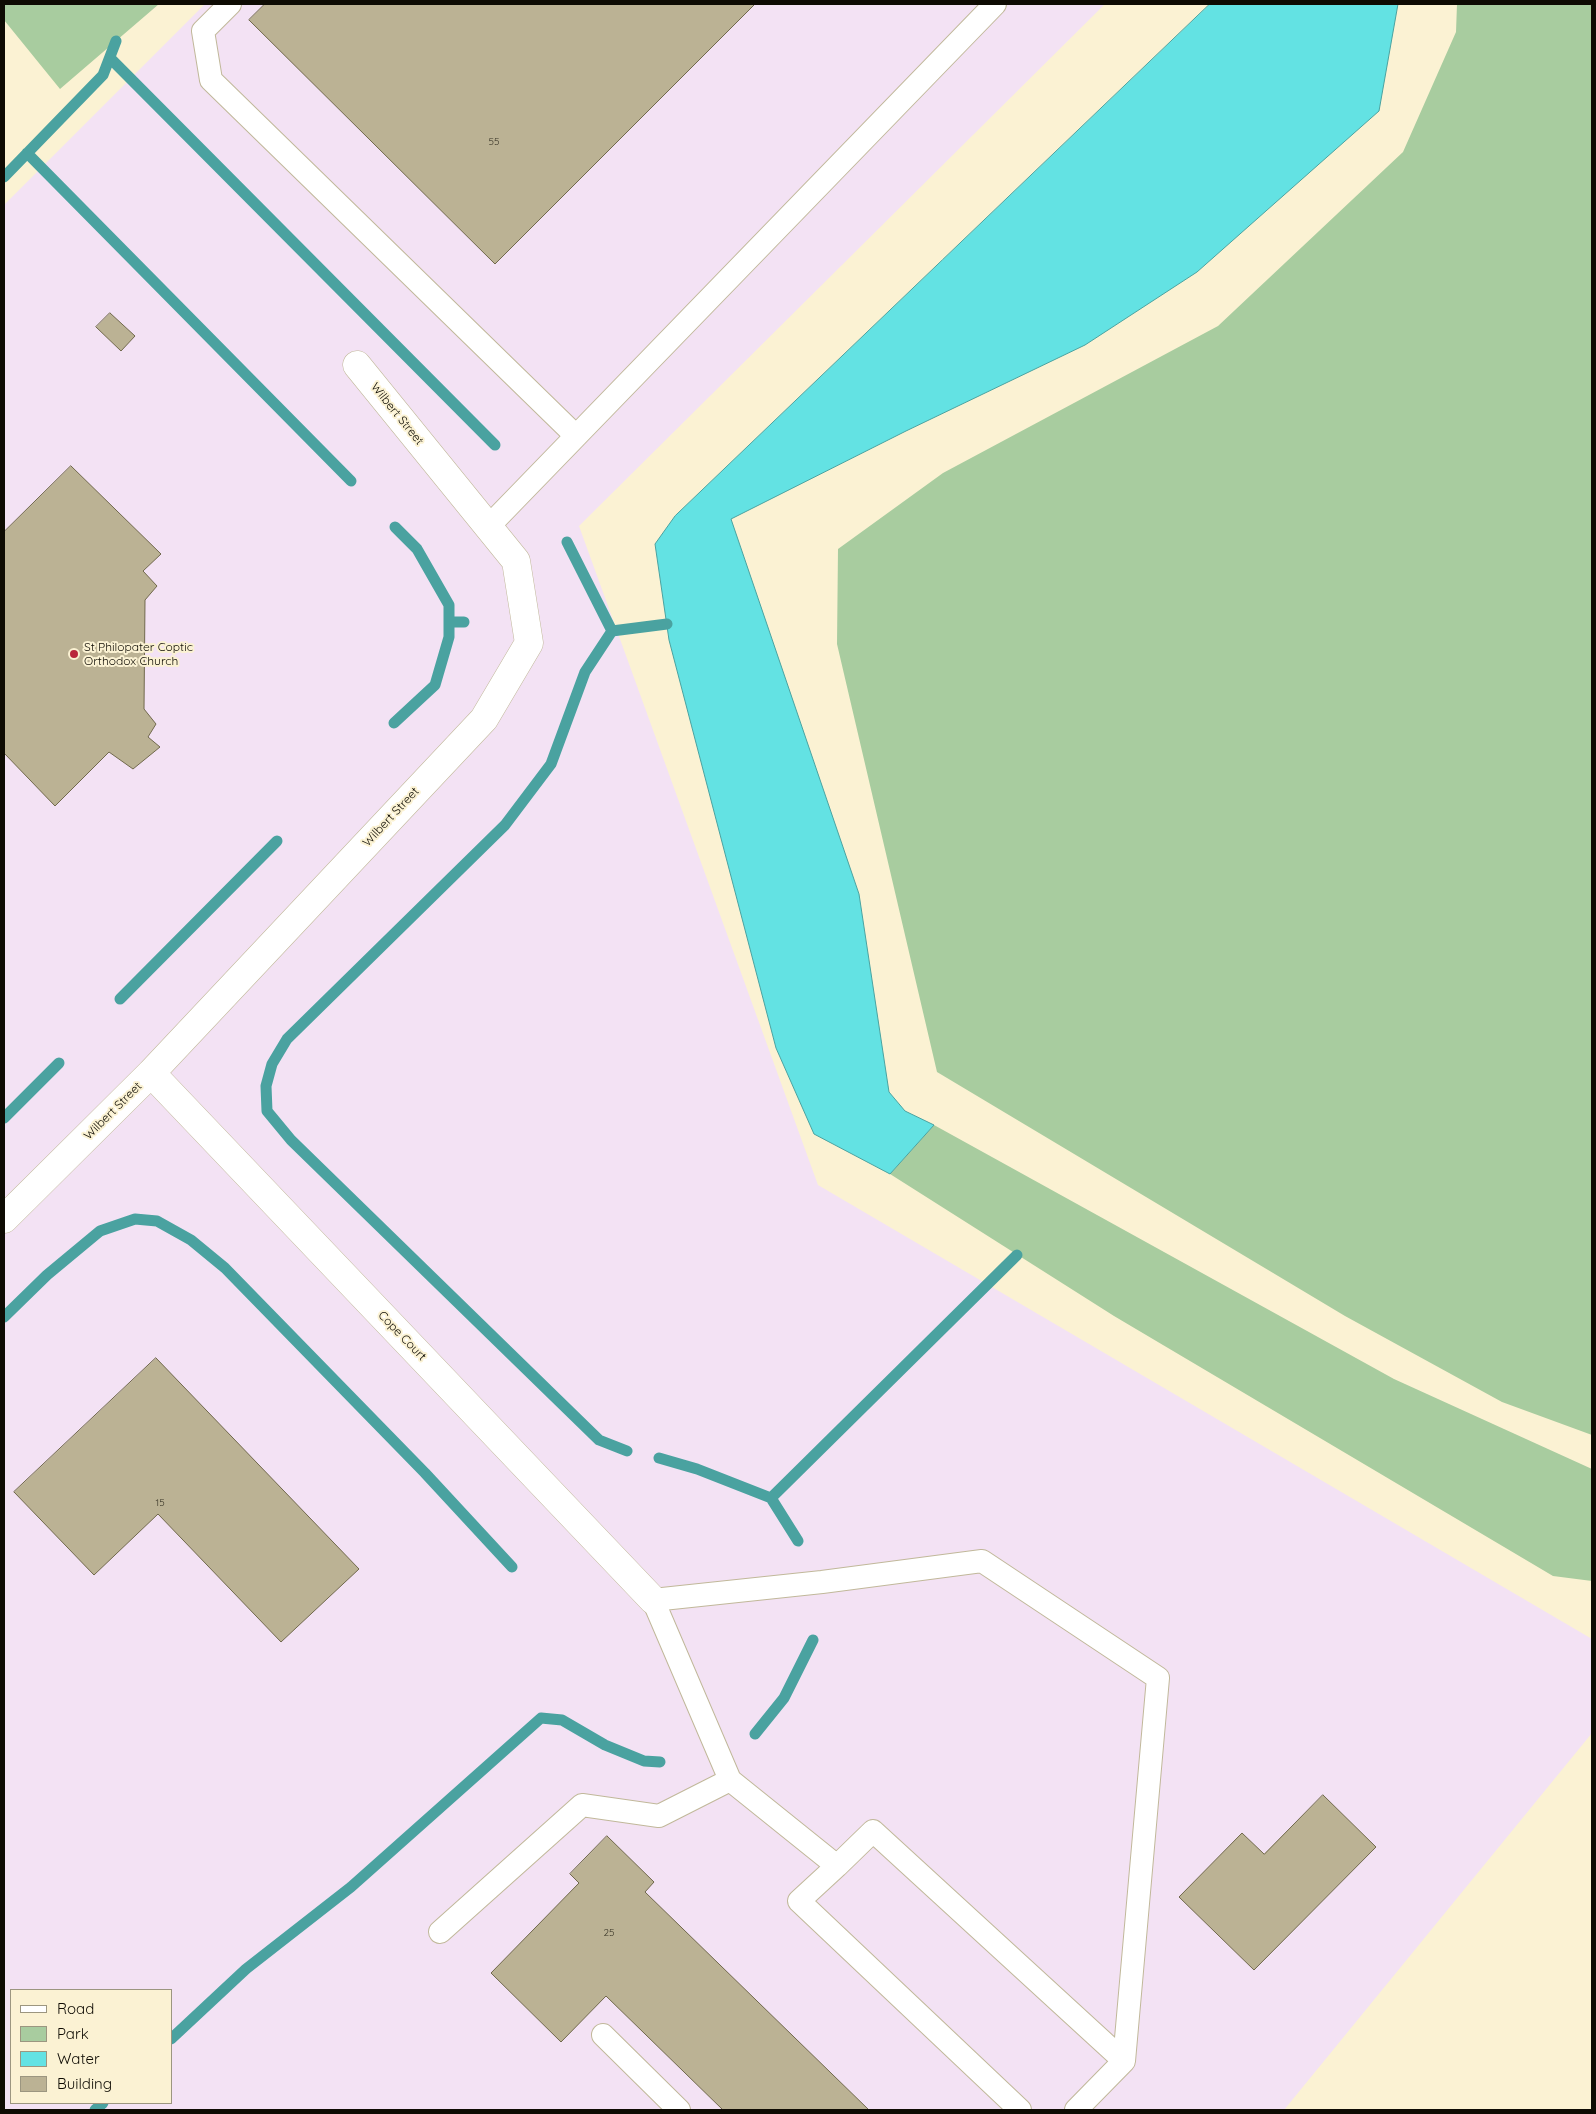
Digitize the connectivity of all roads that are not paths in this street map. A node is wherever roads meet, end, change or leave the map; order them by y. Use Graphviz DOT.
graph roads {
  1 [pos="230,4"];
  2 [pos="995,4"];
  3 [pos="357,365"];
  4 [pos="576,436"];
  5 [pos="488,527"];
  6 [pos="151,1073"];
  7 [pos="4,1219"];
  8 [pos="653,1600"];
  9 [pos="730,1780"];
  10 [pos="837,1866"];
  11 [pos="440,1932"];
  12 [pos="603,2035"];
  13 [pos="1124,2061"];
  14 [pos="679,2110"];
  15 [pos="1020,2110"];
  16 [pos="1076,2110"];
  1 -- 4 [label="lane"];
  2 -- 4 [label="lane"];
  3 -- 5 [label="street, Wilbert Street"];
  4 -- 5 [label="lane"];
  5 -- 6 [label="street, Wilbert Street"];
  6 -- 7 [label="street, Wilbert Street"];
  6 -- 8 [label="street, Cope Court"];
  8 -- 9 [label="lane"];
  8 -- 13 [label="lane"];
  9 -- 10 [label="lane"];
  9 -- 11 [label="lane"];
  10 -- 13 [label="lane"];
  10 -- 15 [label="lane"];
  12 -- 14 [label="lane"];
  13 -- 16 [label="lane"];
}
